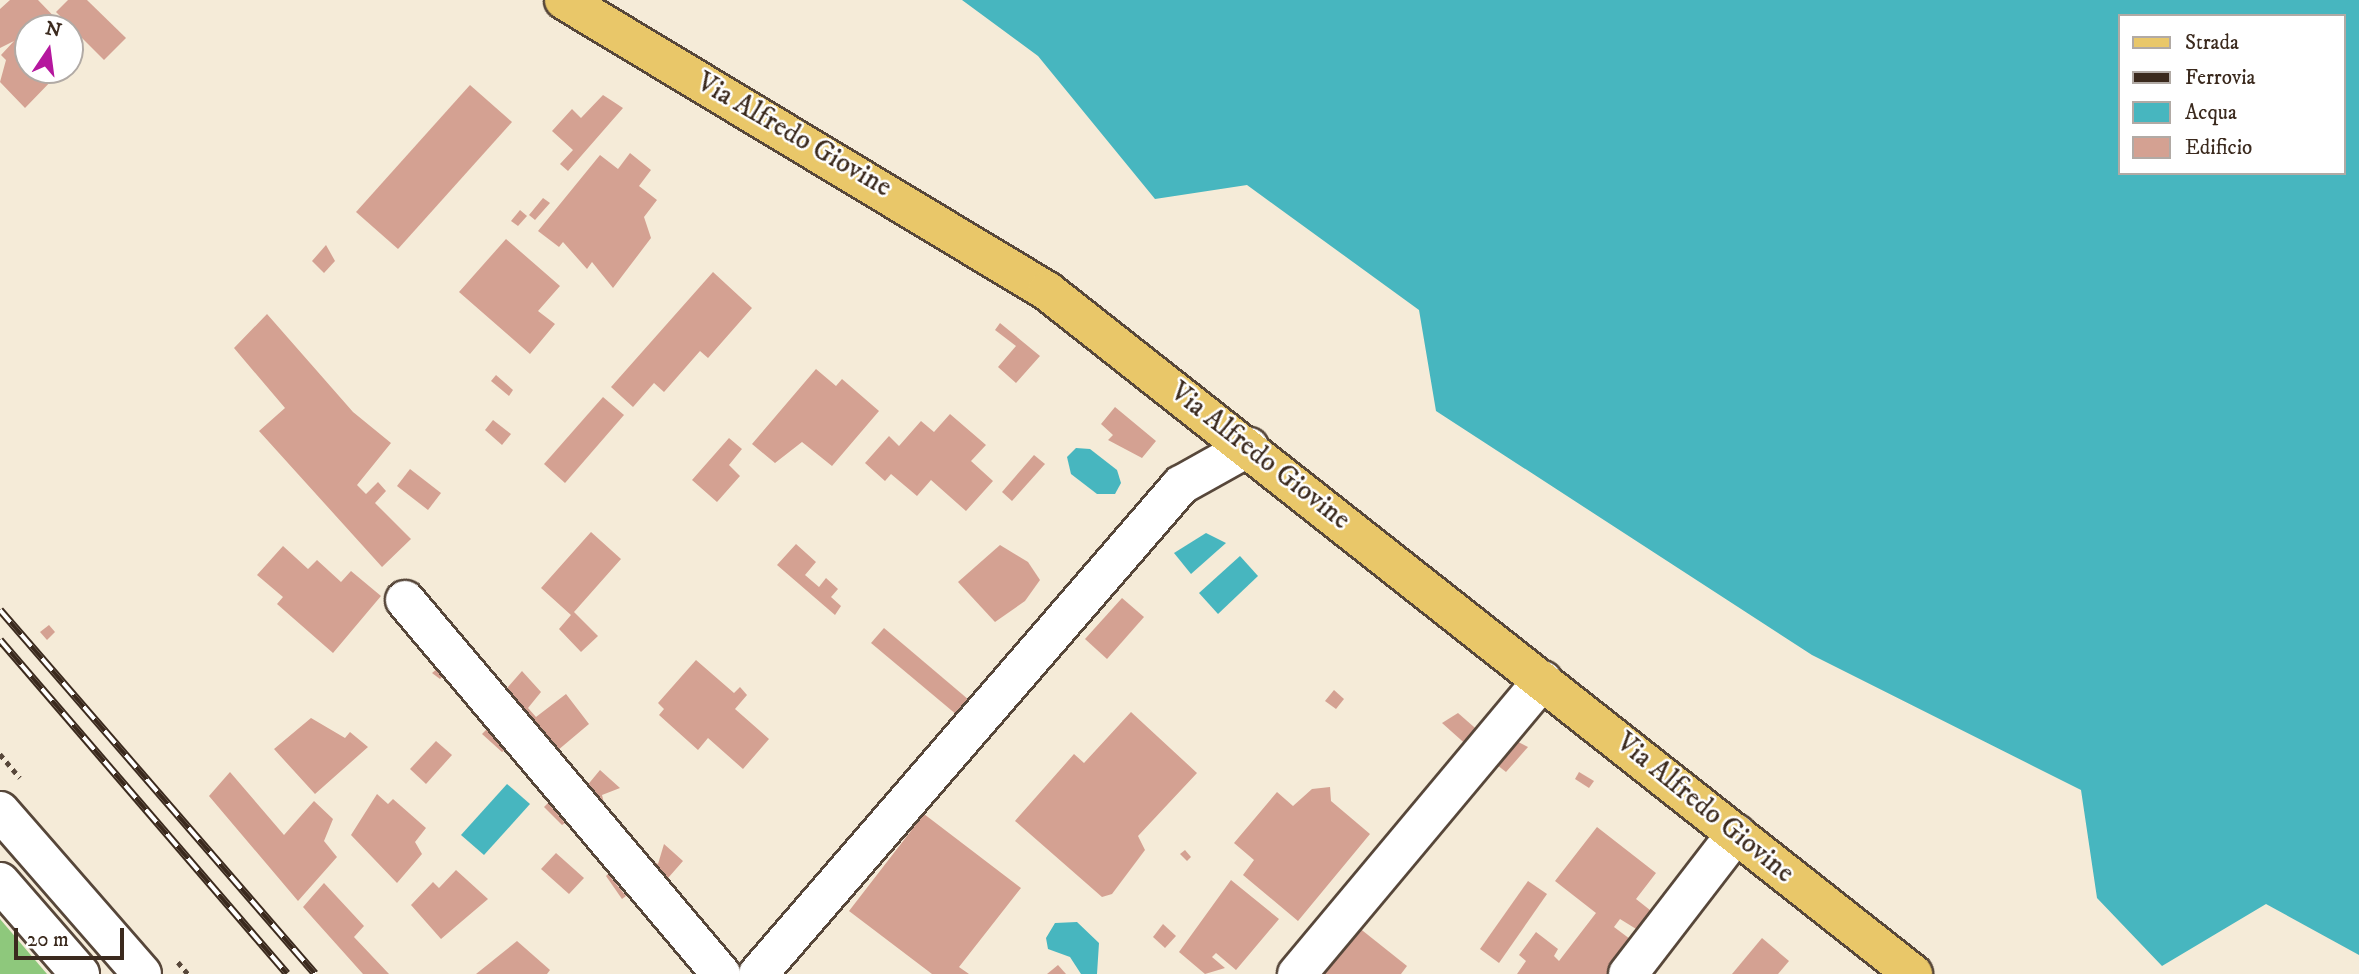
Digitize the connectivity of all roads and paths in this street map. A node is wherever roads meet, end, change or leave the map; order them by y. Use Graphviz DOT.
graph roads {
  1 [pos="564,0"];
  2 [pos="1249,447"];
  3 [pos="405,600"];
  4 [pos="1544,680"];
  5 [pos="0,811"];
  6 [pos="1736,834"];
  7 [pos="0,882"];
  8 [pos="80,974"];
  9 [pos="142,974"];
  10 [pos="720,974"];
  11 [pos="758,974"];
  12 [pos="1297,974"];
  13 [pos="1628,974"];
  14 [pos="1913,974"];
  1 -- 2 [label="main road, Via Alfredo Giovine"];
  2 -- 4 [label="main road, Via Alfredo Giovine"];
  2 -- 11 [label="street"];
  3 -- 10 [label="street"];
  4 -- 6 [label="main road, Via Alfredo Giovine"];
  4 -- 12 [label="street"];
  5 -- 9 [label="street"];
  6 -- 13 [label="street"];
  6 -- 14 [label="main road, Via Alfredo Giovine"];
  7 -- 8 [label="street"];
}
